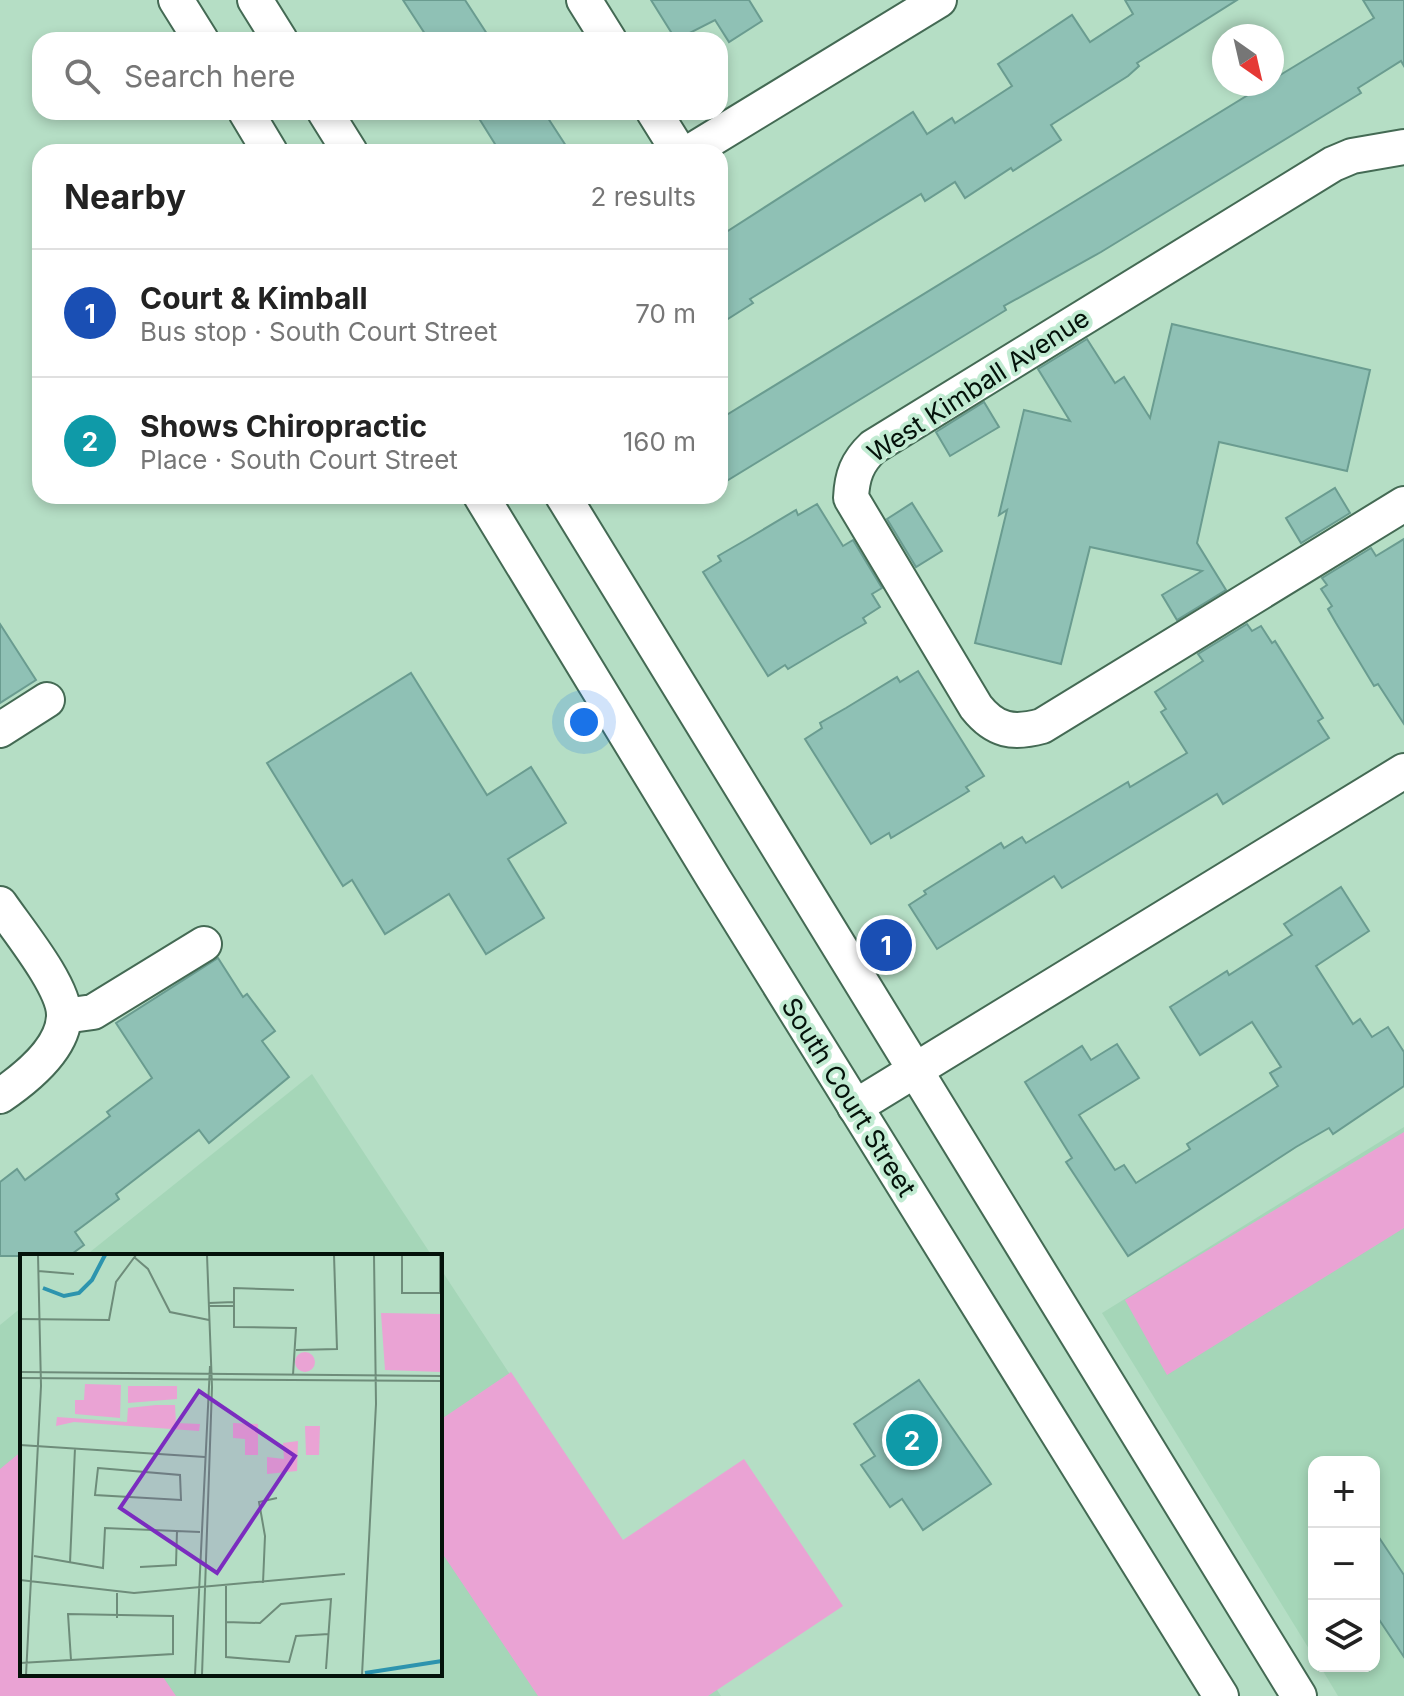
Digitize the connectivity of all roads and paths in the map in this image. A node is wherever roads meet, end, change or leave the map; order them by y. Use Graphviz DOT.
graph roads {
  1 [pos="176,0"];
  2 [pos="255,0"];
  3 [pos="584,0"];
  4 [pos="939,0"];
  5 [pos="196,32"];
  6 [pos="275,32"];
  7 [pos="604,32"];
  8 [pos="251,120"];
  9 [pos="330,120"];
  10 [pos="659,120"];
  11 [pos="265,144"];
  12 [pos="345,144"];
  13 [pos="674,144"];
  14 [pos="703,144"];
  15 [pos="1404,147"];
  16 [pos="486,504"];
  17 [pos="568,504"];
  18 [pos="1404,504"];
  19 [pos="47,700"];
  20 [pos="0,730"];
  21 [pos="1404,771"];
  22 [pos="0,904"];
  23 [pos="204,944"];
  24 [pos="64,1016"];
  25 [pos="917,1071"];
  26 [pos="0,1096"];
  27 [pos="855,1107"];
  28 [pos="1221,1696"];
  29 [pos="1299,1696"];
  1 -- 5 [label="street"];
  2 -- 6 [label="street"];
  3 -- 7 [label="street"];
  4 -- 14 [label="street"];
  8 -- 11 [label="street"];
  9 -- 12 [label="street"];
  10 -- 13 [label="street"];
  15 -- 18 [label="street, West Kimball Avenue"];
  16 -- 27 [label="street, South Court Street"];
  17 -- 25 [label="street"];
  19 -- 20 [label="street"];
  21 -- 25 [label="street"];
  22 -- 24 [label="street"];
  23 -- 24 [label="street"];
  24 -- 26 [label="street"];
  25 -- 27 [label="street"];
  25 -- 29 [label="street"];
  27 -- 28 [label="street, South Court Street"];
}
